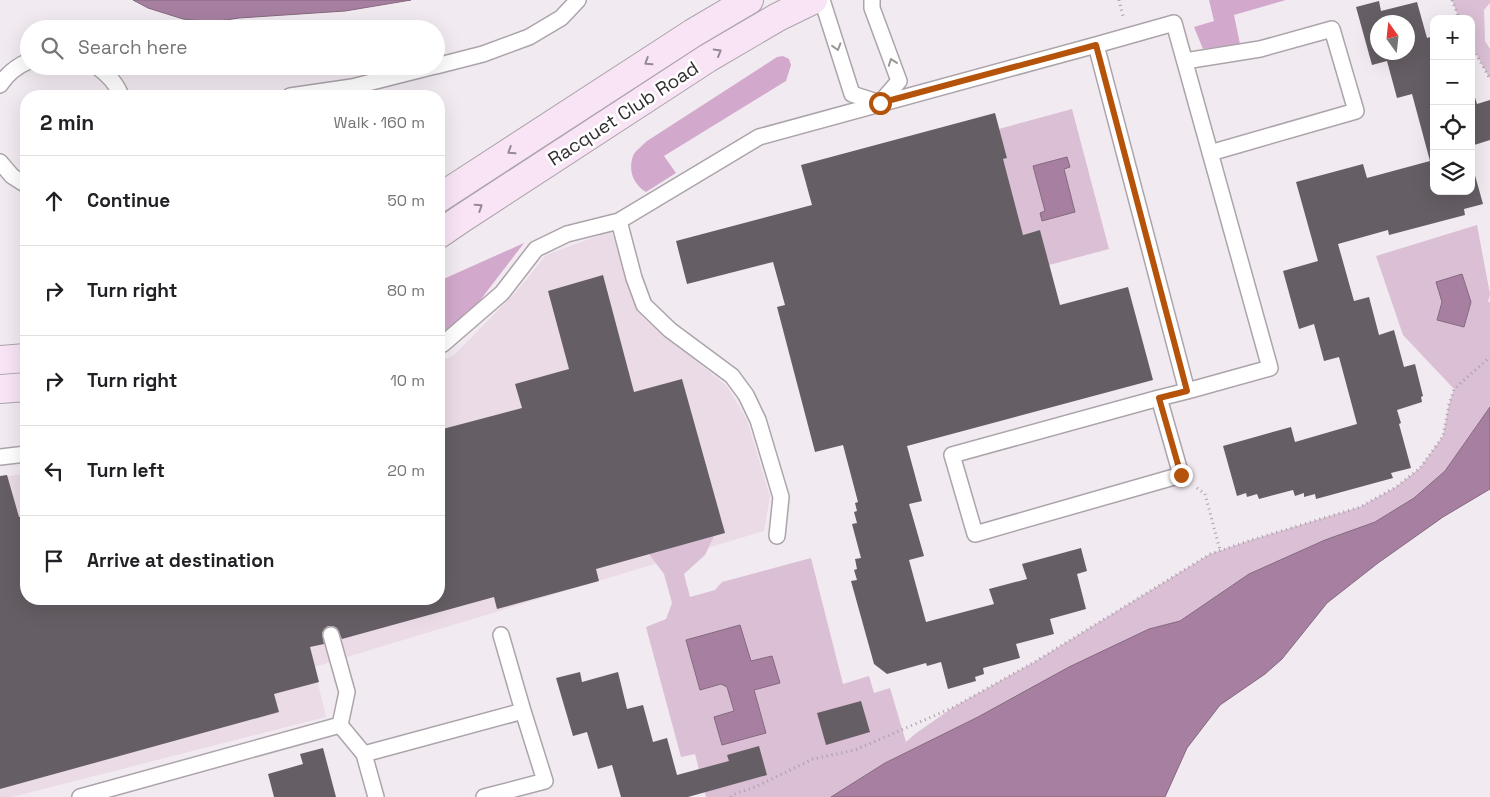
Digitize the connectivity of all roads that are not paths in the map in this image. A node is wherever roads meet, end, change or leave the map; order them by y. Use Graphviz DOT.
graph roads {
  1 [pos="578,0"];
  2 [pos="749,0"];
  3 [pos="813,0"];
  4 [pos="822,0"];
  5 [pos="872,0"];
  6 [pos="1096,45"];
  7 [pos="1185,61"];
  8 [pos="20,64"];
  9 [pos="445,64"];
  10 [pos="107,75"];
  11 [pos="400,75"];
  12 [pos="0,85"];
  13 [pos="118,90"];
  14 [pos="331,90"];
  15 [pos="880,103"];
  16 [pos="1210,153"];
  17 [pos="0,162"];
  18 [pos="20,181"];
  19 [pos="445,194"];
  20 [pos="619,221"];
  21 [pos="445,230"];
  22 [pos="445,338"];
  23 [pos="20,358"];
  24 [pos="0,360"];
  25 [pos="20,387"];
  26 [pos="0,389"];
  27 [pos="1187,391"];
  28 [pos="1159,398"];
  29 [pos="20,455"];
  30 [pos="0,457"];
  31 [pos="777,536"];
  32 [pos="331,635"];
  33 [pos="501,635"];
  34 [pos="523,711"];
  35 [pos="340,725"];
  36 [pos="364,754"];
  37 [pos="80,797"];
  38 [pos="376,797"];
  39 [pos="484,797"];
  1 -- 9 [label="lane"];
  2 -- 19 [label="street, Racquet Club Road, one-way"];
  21 -- 3 [label="street, Racquet Club Road, one-way"];
  4 -- 15 [label="lane, one-way"];
  15 -- 5 [label="lane, one-way"];
  6 -- 7 [label="lane"];
  6 -- 15 [label="lane"];
  6 -- 27 [label="lane"];
  7 -- 16 [label="lane"];
  7 -- 16 [label="lane"];
  8 -- 12 [label="lane"];
  10 -- 13 [label="lane"];
  11 -- 14 [label="lane"];
  15 -- 20 [label="lane"];
  16 -- 27 [label="lane"];
  17 -- 18 [label="lane"];
  20 -- 22 [label="lane"];
  20 -- 31 [label="lane"];
  23 -- 24 [label="street"];
  25 -- 26 [label="street"];
  27 -- 28 [label="lane"];
  28 -- 28 [label="lane"];
  29 -- 30 [label="lane"];
  32 -- 35 [label="lane"];
  33 -- 34 [label="lane"];
  34 -- 36 [label="lane"];
  34 -- 39 [label="lane"];
  35 -- 36 [label="lane"];
  35 -- 37 [label="lane"];
  36 -- 38 [label="lane"];
}
